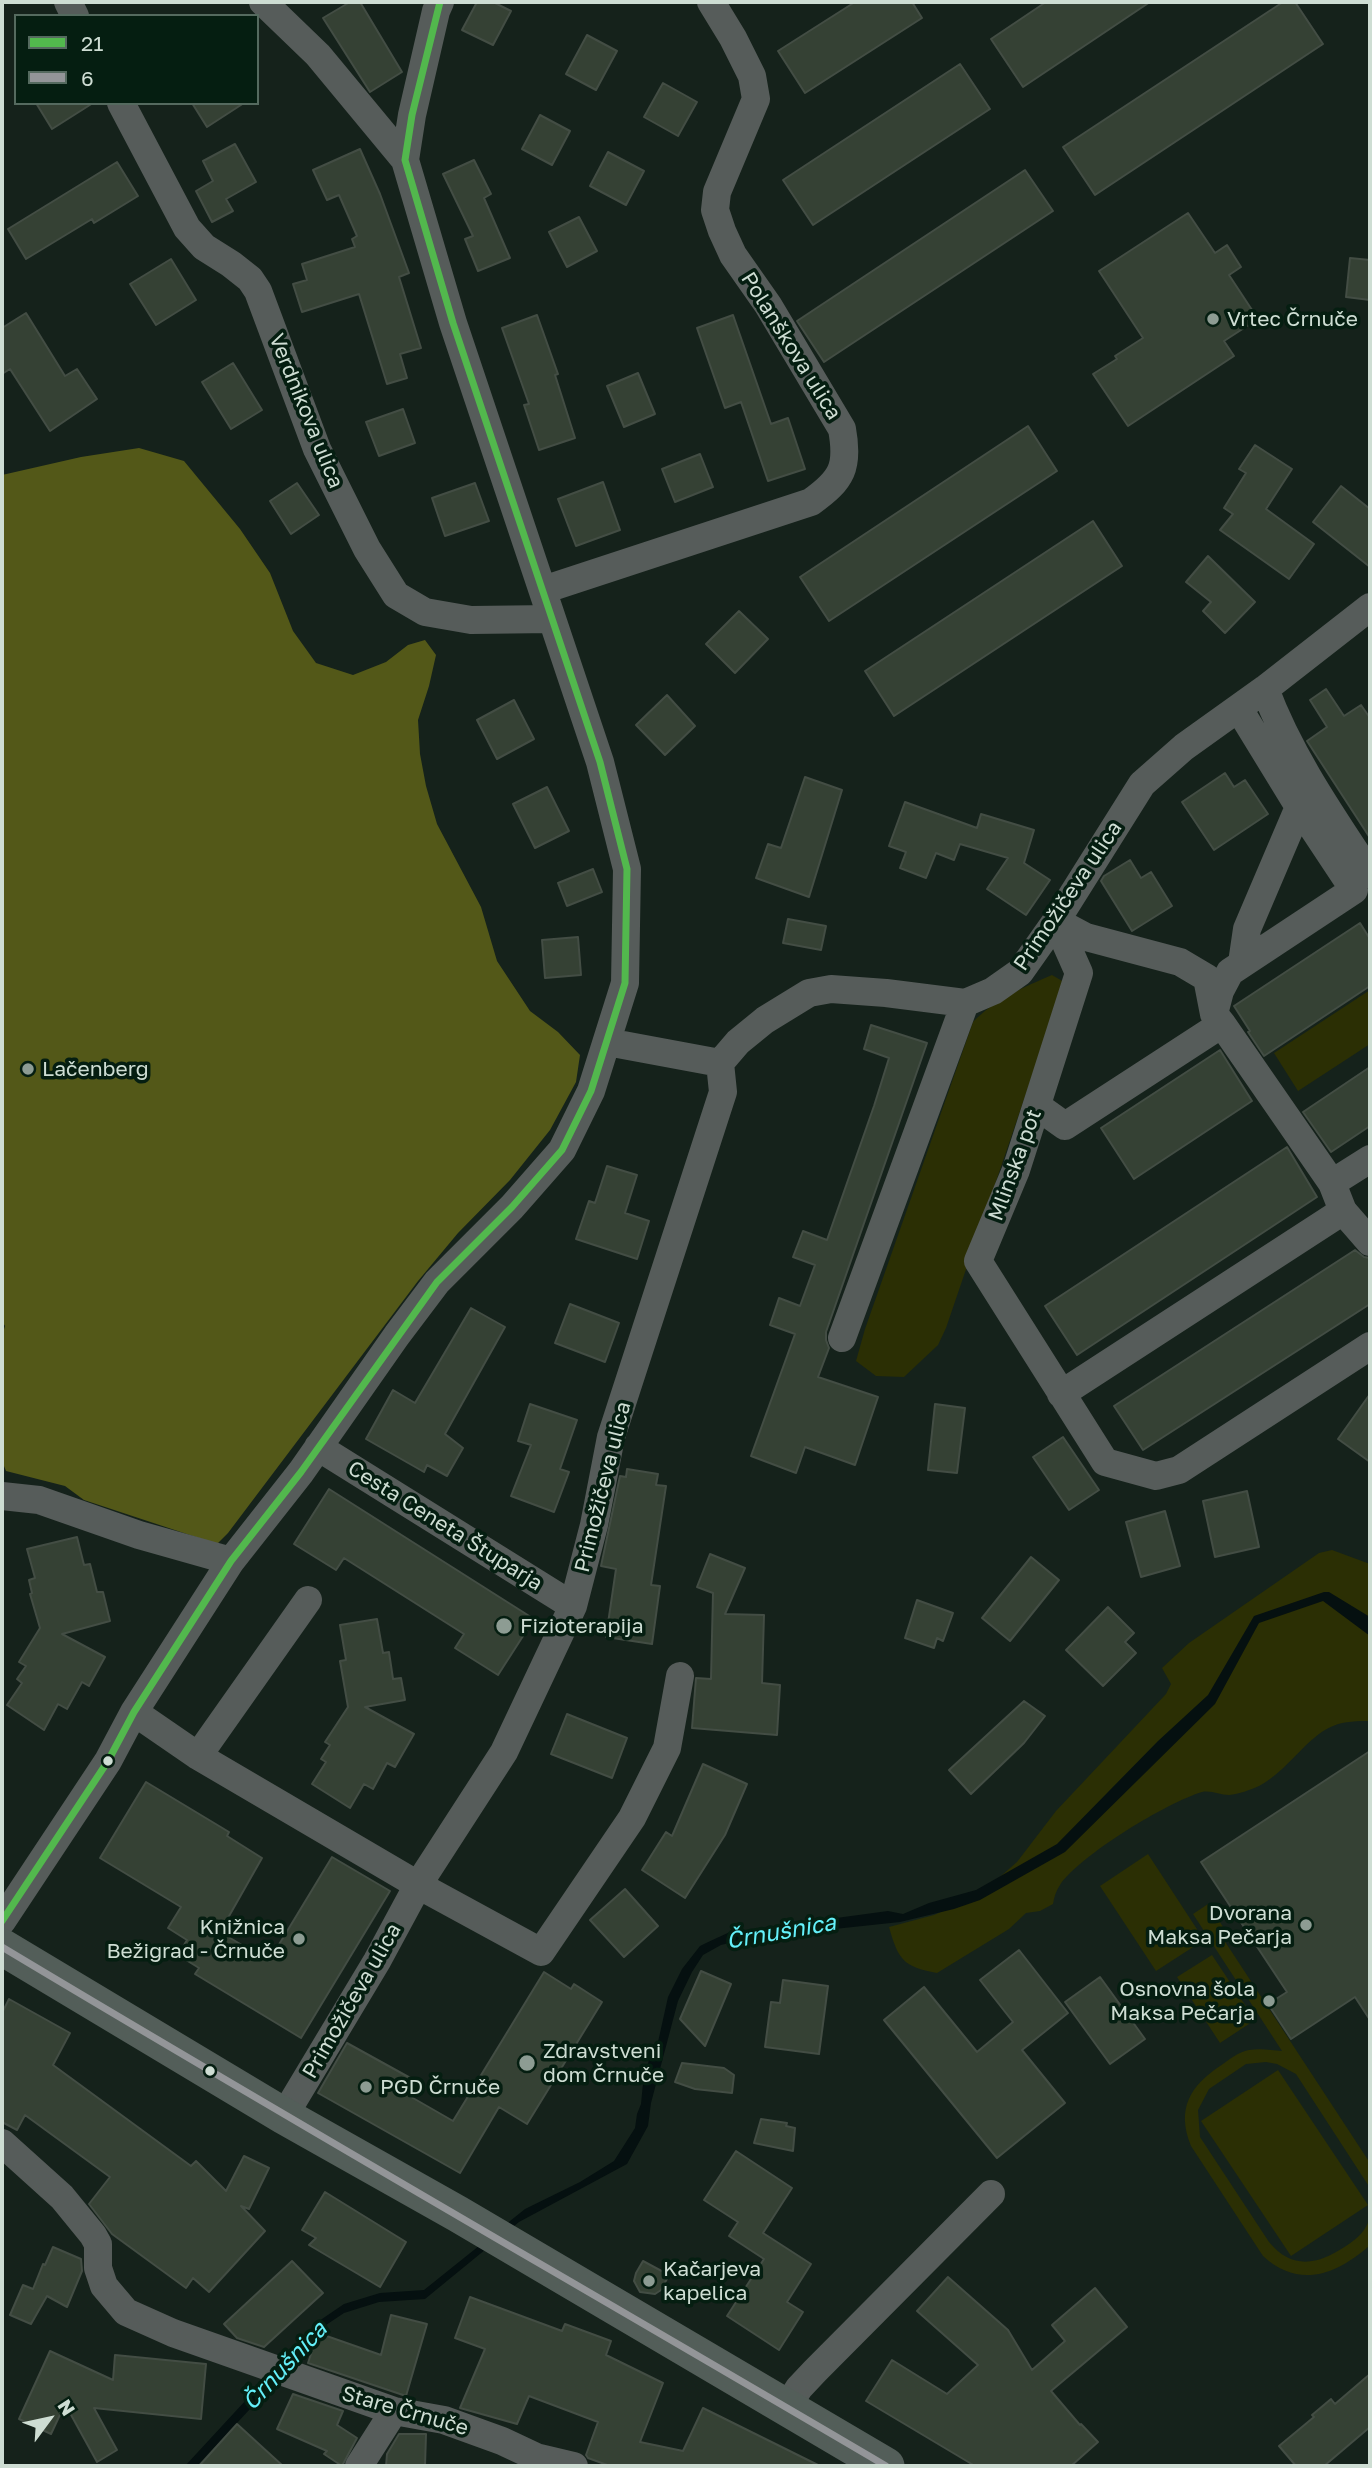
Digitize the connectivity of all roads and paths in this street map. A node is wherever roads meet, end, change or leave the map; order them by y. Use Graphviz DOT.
graph roads {
  1 [pos="263,2"];
  2 [pos="440,2"];
  3 [pos="710,2"];
  4 [pos="122,105"];
  5 [pos="405,160"];
  6 [pos="543,590"];
  7 [pos="1370,607"];
  8 [pos="552,619"];
  9 [pos="1265,690"];
  10 [pos="1239,709"];
  11 [pos="1299,807"];
  12 [pos="1365,881"];
  13 [pos="1056,921"];
  14 [pos="1242,963"];
  15 [pos="965,1003"];
  16 [pos="1218,1019"];
  17 [pos="607,1042"];
  18 [pos="720,1062"];
  19 [pos="1037,1106"];
  20 [pos="1370,1159"];
  21 [pos="1332,1183"];
  22 [pos="1343,1211"];
  23 [pos="1370,1242"];
  24 [pos="842,1338"];
  25 [pos="1370,1346"];
  26 [pos="1061,1394"];
  27 [pos="318,1447"];
  28 [pos="2,1496"];
  29 [pos="230,1561"];
  30 [pos="308,1600"];
  31 [pos="573,1606"];
  32 [pos="680,1676"];
  33 [pos="134,1712"];
  34 [pos="198,1756"];
  35 [pos="418,1885"];
  36 [pos="2,1921"];
  37 [pos="2,1947"];
  38 [pos="284,2116"];
  39 [pos="2,2143"];
  40 [pos="991,2194"];
  41 [pos="787,2407"];
  42 [pos="394,2412"];
  43 [pos="359,2466"];
  44 [pos="574,2466"];
  45 [pos="886,2466"];
  1 -- 5 [label="street"];
  2 -- 5 [label="street"];
  3 -- 6 [label="street, Polanškova ulica"];
  4 -- 8 [label="street, Verdnikova ulica"];
  5 -- 6 [label="street"];
  6 -- 8 [label="street"];
  7 -- 9 [label="street, Primožičeva ulica"];
  8 -- 17 [label="street"];
  9 -- 10 [label="street, Primožičeva ulica"];
  9 -- 12 [label="street"];
  10 -- 11 [label="street"];
  10 -- 13 [label="street, Primožičeva ulica"];
  11 -- 12 [label="street"];
  11 -- 14 [label="street"];
  12 -- 14 [label="street"];
  13 -- 15 [label="street, Primožičeva ulica"];
  13 -- 16 [label="street"];
  13 -- 19 [label="street, Mlinska pot"];
  14 -- 16 [label="street"];
  15 -- 18 [label="street"];
  15 -- 24 [label="street"];
  16 -- 19 [label="street"];
  16 -- 21 [label="street"];
  17 -- 18 [label="street"];
  17 -- 27 [label="street"];
  18 -- 31 [label="street, Primožičeva ulica"];
  19 -- 26 [label="street, Mlinska pot"];
  20 -- 21 [label="street"];
  21 -- 22 [label="street"];
  22 -- 23 [label="street"];
  22 -- 26 [label="street"];
  25 -- 26 [label="street, Mlinska pot"];
  27 -- 29 [label="street"];
  27 -- 31 [label="street, Cesta Ceneta Štuparja"];
  28 -- 29 [label="street"];
  29 -- 33 [label="street"];
  30 -- 34 [label="street"];
  31 -- 35 [label="street, Primožičeva ulica"];
  32 -- 35 [label="street"];
  33 -- 34 [label="street"];
  33 -- 36 [label="street"];
  34 -- 35 [label="street"];
  35 -- 38 [label="street, Primožičeva ulica"];
  37 -- 38 [label="main road"];
  38 -- 41 [label="main road"];
  39 -- 42 [label="street, Stare Črnuče"];
  40 -- 41 [label="street"];
  41 -- 45 [label="main road"];
  42 -- 43 [label="street"];
  42 -- 44 [label="street, Stare Črnuče"];
}
